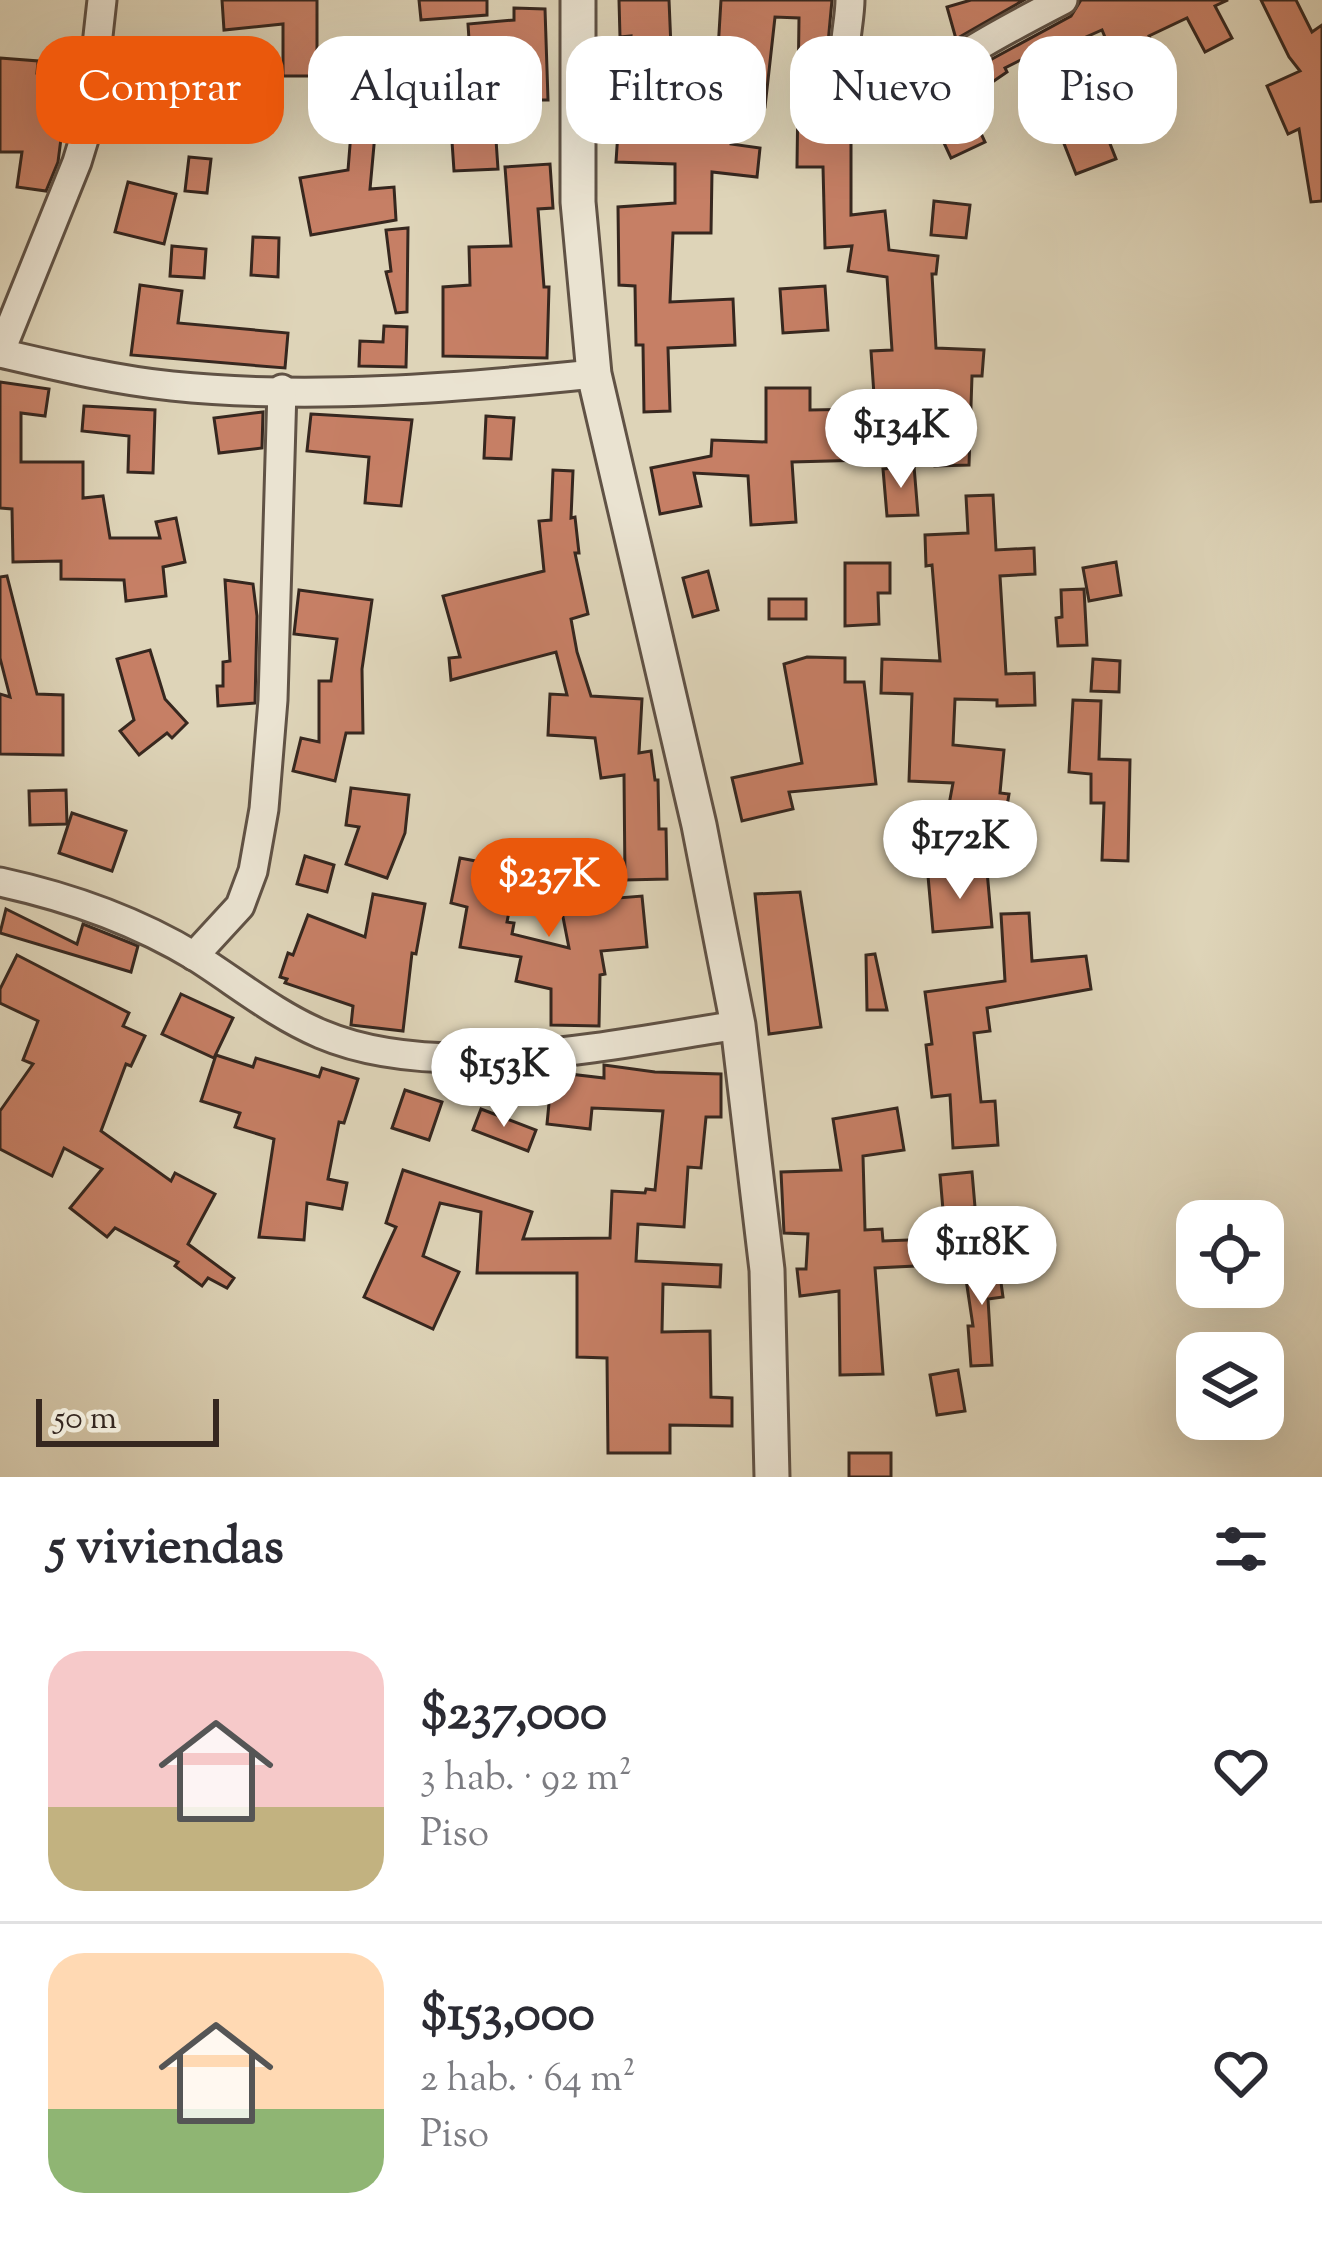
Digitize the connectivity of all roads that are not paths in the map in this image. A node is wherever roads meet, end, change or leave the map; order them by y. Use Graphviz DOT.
graph roads {
  1 [pos="102,0"];
  2 [pos="578,0"];
  3 [pos="850,0"];
  4 [pos="1063,0"];
  5 [pos="0,353"];
  6 [pos="594,374"];
  7 [pos="282,389"];
  8 [pos="0,882"];
  9 [pos="194,956"];
  10 [pos="738,1025"];
  11 [pos="772,1477"];
  1 -- 5 [label="street"];
  2 -- 6 [label="street"];
  3 -- 4 [label="street"];
  5 -- 7 [label="street"];
  6 -- 7 [label="street"];
  6 -- 10 [label="street"];
  7 -- 9 [label="street"];
  8 -- 9 [label="street"];
  9 -- 10 [label="street"];
  10 -- 11 [label="street"];
}
